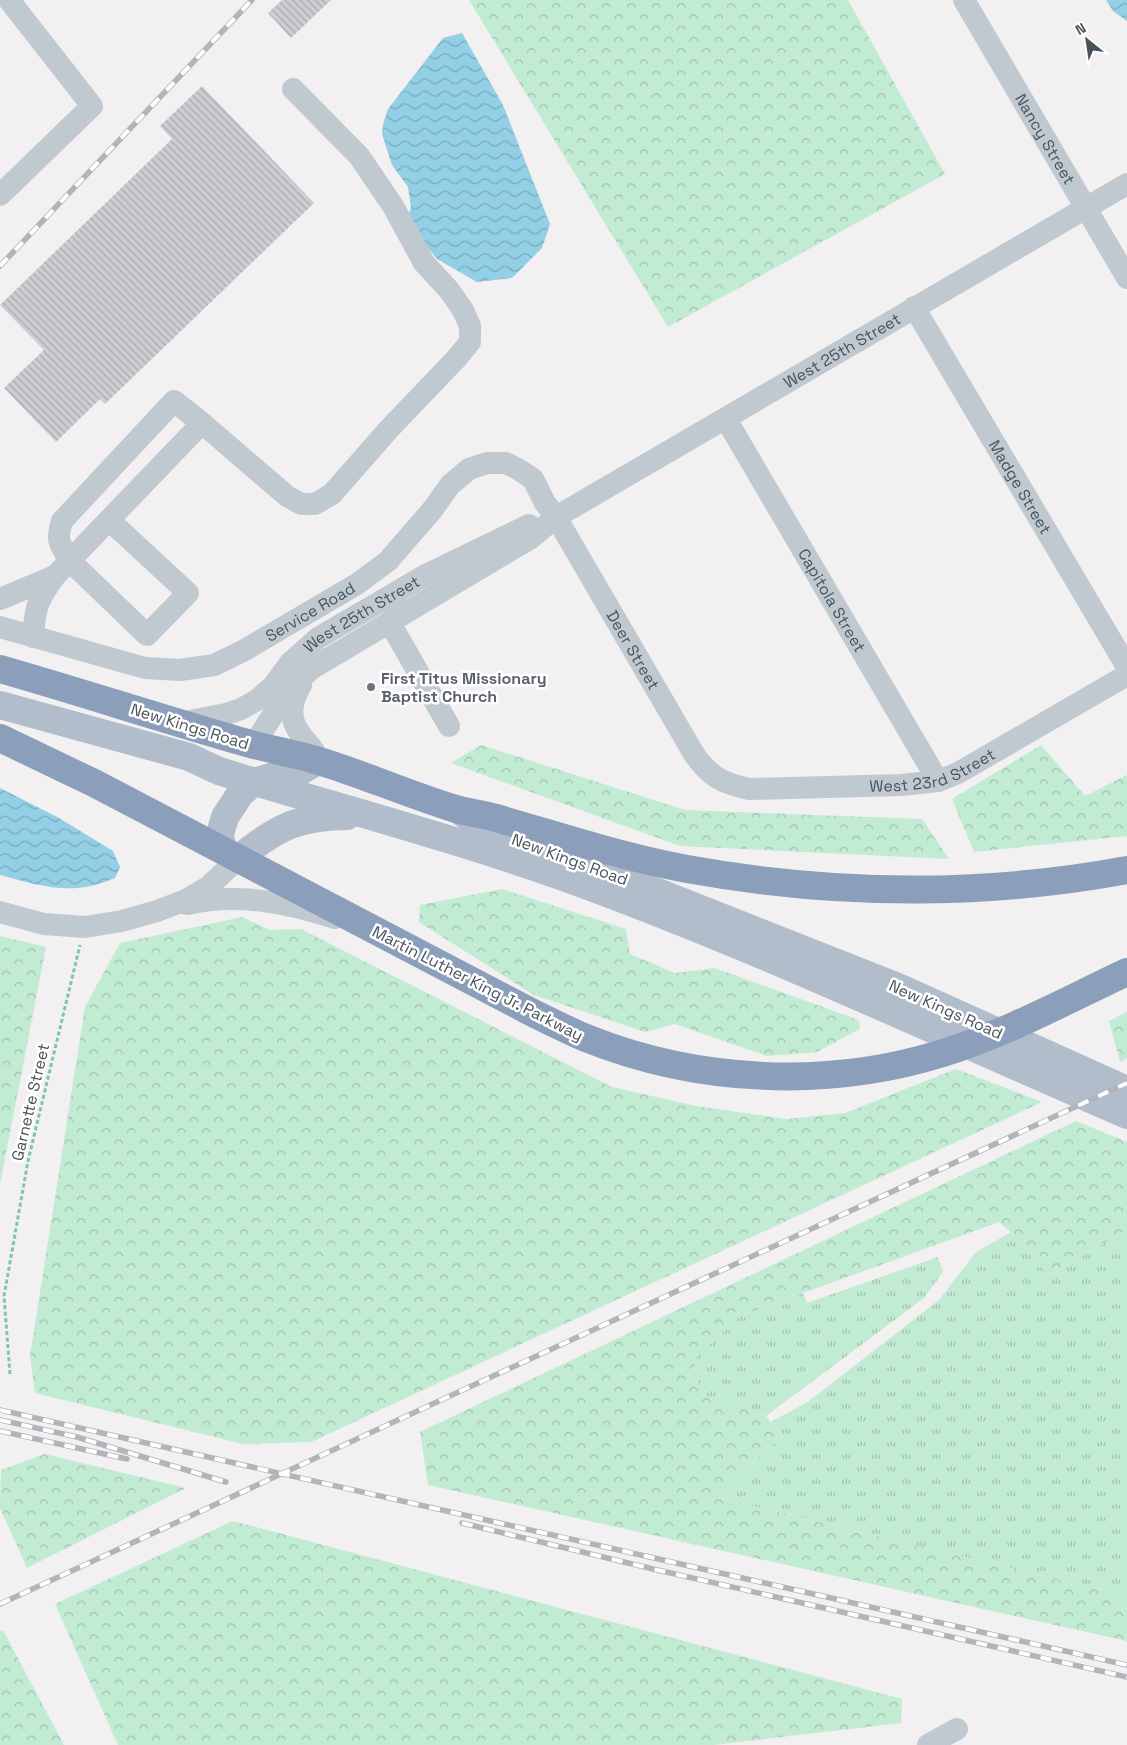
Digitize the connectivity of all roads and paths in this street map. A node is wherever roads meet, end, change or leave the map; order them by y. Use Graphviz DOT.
graph roads {
  1 [pos="9,0"];
  2 [pos="964,0"];
  3 [pos="293,89"];
  4 [pos="1127,184"];
  5 [pos="0,195"];
  6 [pos="1086,208"];
  7 [pos="1127,278"];
  8 [pos="914,307"];
  9 [pos="726,419"];
  10 [pos="202,423"];
  11 [pos="556,517"];
  12 [pos="109,520"];
  13 [pos="62,568"];
  14 [pos="424,576"];
  15 [pos="0,599"];
  16 [pos="390,623"];
  17 [pos="0,628"];
  18 [pos="33,637"];
  19 [pos="1127,667"];
  20 [pos="312,668"];
  21 [pos="0,669"];
  22 [pos="1127,675"];
  23 [pos="0,705"];
  24 [pos="179,723"];
  25 [pos="449,726"];
  26 [pos="0,738"];
  27 [pos="254,745"];
  28 [pos="189,757"];
  29 [pos="318,761"];
  30 [pos="717,779"];
  31 [pos="938,781"];
  32 [pos="254,782"];
  33 [pos="458,810"];
  34 [pos="366,815"];
  35 [pos="230,855"];
  36 [pos="1127,870"];
  37 [pos="157,911"];
  38 [pos="0,912"];
  39 [pos="85,927"];
  40 [pos="375,931"];
  41 [pos="750,939"];
  42 [pos="1127,972"];
  43 [pos="1127,1090"];
  44 [pos="1127,1115"];
  45 [pos="10,1374"];
  46 [pos="957,1729"];
  47 [pos="928,1745"];
  1 -- 5 [label="street"];
  2 -- 6 [label="street, Nancy Street"];
  3 -- 10 [label="street"];
  4 -- 6 [label="street, West 25th Street"];
  6 -- 7 [label="street, Nancy Street"];
  6 -- 8 [label="street, West 25th Street"];
  8 -- 9 [label="street, West 25th Street"];
  8 -- 19 [label="street, Madge Street"];
  9 -- 11 [label="street, West 25th Street"];
  9 -- 31 [label="street, Capitola Street"];
  10 -- 12 [label="street"];
  10 -- 13 [label="street"];
  11 -- 14 [label="street, West 25th Street"];
  11 -- 16 [label="street, West 25th Street"];
  11 -- 18 [label="street, Service Road"];
  11 -- 30 [label="street, Deer Street"];
  12 -- 13 [label="street"];
  12 -- 13 [label="street"];
  13 -- 15 [label="street"];
  13 -- 18 [label="street"];
  14 -- 16 [label="street"];
  14 -- 24 [label="street, West 25th Street"];
  16 -- 20 [label="street, West 25th Street"];
  16 -- 25 [label="street"];
  17 -- 18 [label="street, Service Road"];
  20 -- 27 [label="street, West 25th Street"];
  20 -- 29 [label="street"];
  21 -- 24 [label="highway, New Kings Road"];
  22 -- 31 [label="street, West 23rd Street"];
  23 -- 28 [label="main road, New Kings Road"];
  24 -- 27 [label="highway, New Kings Road"];
  26 -- 35 [label="highway, Martin Luther King Jr. Parkway"];
  27 -- 28 [label="main road"];
  27 -- 29 [label="highway, New Kings Road"];
  28 -- 32 [label="main road, New Kings Road"];
  29 -- 32 [label="main road"];
  29 -- 33 [label="highway, New Kings Road"];
  30 -- 31 [label="street, West 23rd Street"];
  32 -- 34 [label="main road, New Kings Road"];
  32 -- 35 [label="main road"];
  33 -- 36 [label="highway"];
  33 -- 41 [label="main road, New Kings Road"];
  34 -- 35 [label="main road"];
  34 -- 41 [label="main road, New Kings Road"];
  35 -- 37 [label="street"];
  35 -- 40 [label="highway, Martin Luther King Jr. Parkway"];
  37 -- 39 [label="street"];
  37 -- 40 [label="street"];
  38 -- 39 [label="street"];
  39 -- 45 [label="path, Garnette Street"];
  40 -- 42 [label="highway, Martin Luther King Jr. Parkway"];
  41 -- 43 [label="main road, New Kings Road"];
  41 -- 44 [label="main road, New Kings Road"];
  46 -- 47 [label="street"];
}
